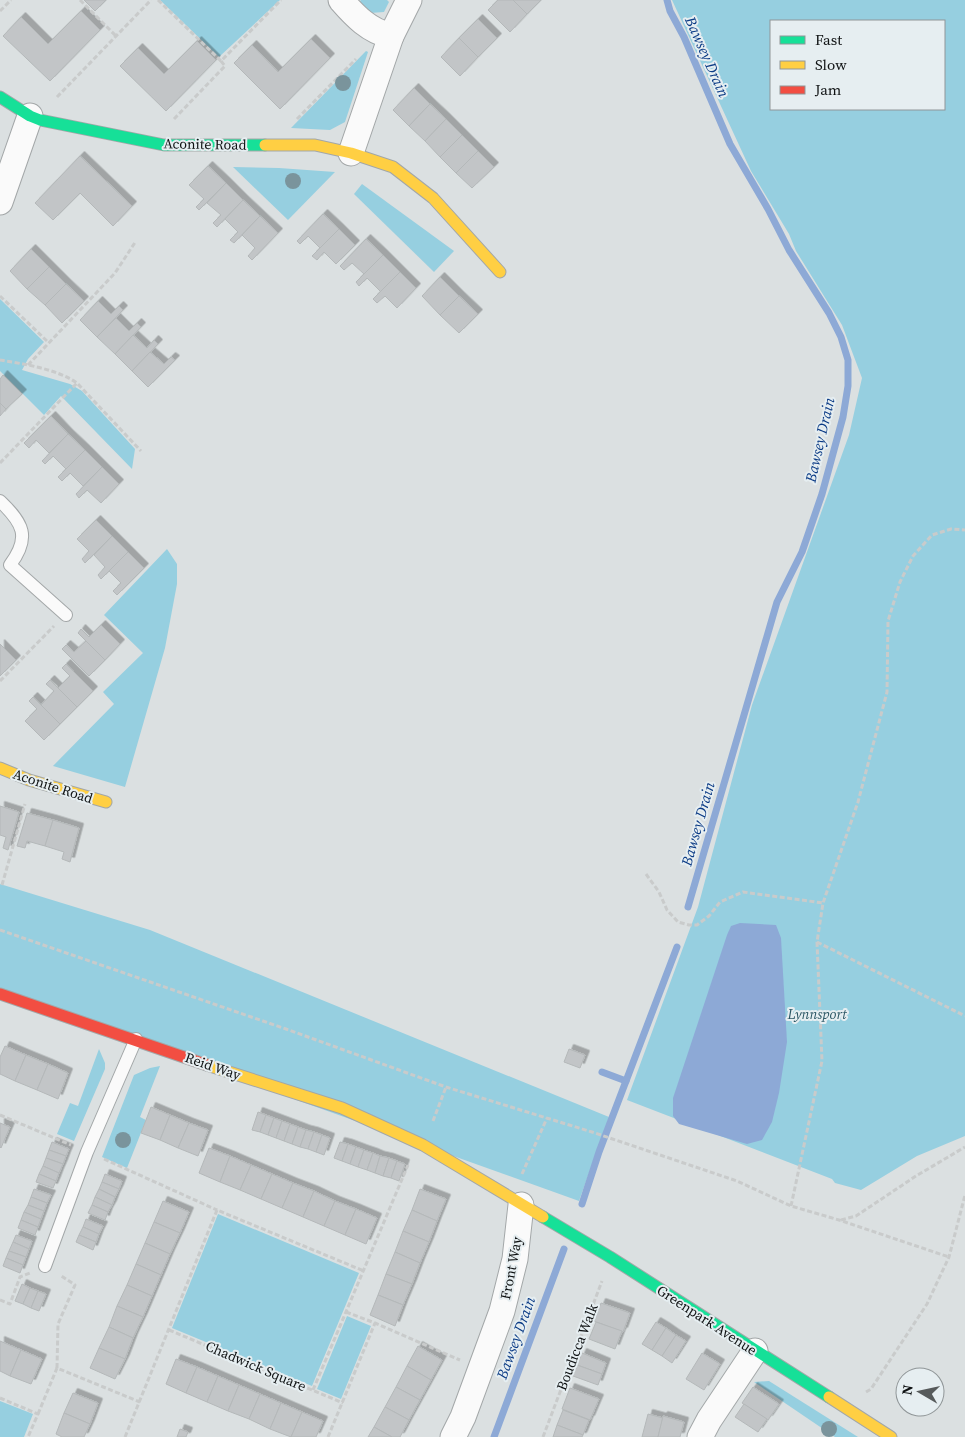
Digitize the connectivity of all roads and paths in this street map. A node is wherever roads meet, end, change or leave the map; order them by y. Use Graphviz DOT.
graph roads {
  1 [pos="11,0"];
  2 [pos="80,0"];
  3 [pos="151,0"];
  4 [pos="158,0"];
  5 [pos="281,0"];
  6 [pos="341,0"];
  7 [pos="408,0"];
  8 [pos="0,11"];
  9 [pos="386,35"];
  10 [pos="116,36"];
  11 [pos="221,61"];
  12 [pos="0,97"];
  13 [pos="35,118"];
  14 [pos="272,144"];
  15 [pos="164,145"];
  16 [pos="351,153"];
  17 [pos="0,202"];
  18 [pos="136,241"];
  19 [pos="500,272"];
  20 [pos="0,296"];
  21 [pos="48,342"];
  22 [pos="0,360"];
  23 [pos="28,365"];
  24 [pos="77,383"];
  25 [pos="141,451"];
  26 [pos="0,462"];
  27 [pos="0,501"];
  28 [pos="965,530"];
  29 [pos="66,615"];
  30 [pos="0,681"];
  31 [pos="0,768"];
  32 [pos="35,781"];
  33 [pos="106,802"];
  34 [pos="646,874"];
  35 [pos="2,885"];
  36 [pos="822,903"];
  37 [pos="0,930"];
  38 [pos="818,942"];
  39 [pos="0,994"];
  40 [pos="965,1016"];
  41 [pos="136,1039"];
  42 [pos="446,1087"];
  43 [pos="0,1115"];
  44 [pos="547,1118"];
  45 [pos="423,1145"];
  46 [pos="965,1147"];
  47 [pos="87,1152"];
  48 [pos="965,1195"];
  49 [pos="516,1202"];
  50 [pos="791,1206"];
  51 [pos="217,1210"];
  52 [pos="839,1220"];
  53 [pos="949,1257"];
  54 [pos="610,1258"];
  55 [pos="45,1266"];
  56 [pos="364,1271"];
  57 [pos="0,1300"];
  58 [pos="346,1312"];
  59 [pos="375,1323"];
  60 [pos="169,1330"];
  61 [pos="755,1351"];
  62 [pos="57,1368"];
  63 [pos="482,1368"];
  64 [pos="313,1390"];
  65 [pos="0,1398"];
  66 [pos="140,1402"];
  67 [pos="342,1403"];
  68 [pos="842,1406"];
  69 [pos="38,1414"];
  70 [pos="28,1437"];
  71 [pos="125,1437"];
  72 [pos="328,1437"];
  73 [pos="453,1437"];
  74 [pos="543,1437"];
  75 [pos="700,1437"];
  76 [pos="891,1437"];
  1 -- 8 [label="path"];
  2 -- 10 [label="path"];
  3 -- 10 [label="path"];
  4 -- 11 [label="path"];
  5 -- 11 [label="path"];
  6 -- 9 [label="street"];
  7 -- 9 [label="street"];
  9 -- 14 [label="path"];
  9 -- 16 [label="street"];
  10 -- 13 [label="path"];
  11 -- 15 [label="path"];
  12 -- 13 [label="street, Aconite Road"];
  13 -- 15 [label="street, Aconite Road"];
  13 -- 17 [label="street"];
  14 -- 15 [label="street, Aconite Road"];
  14 -- 16 [label="street, Aconite Road"];
  16 -- 19 [label="street, Aconite Road"];
  18 -- 21 [label="path"];
  20 -- 21 [label="path"];
  21 -- 23 [label="path"];
  22 -- 23 [label="path"];
  23 -- 24 [label="path"];
  24 -- 25 [label="path"];
  24 -- 26 [label="path"];
  27 -- 29 [label="lane"];
  28 -- 36 [label="path"];
  29 -- 30 [label="path"];
  31 -- 32 [label="street, Aconite Road"];
  32 -- 33 [label="street, Aconite Road"];
  32 -- 35 [label="path"];
  34 -- 36 [label="path"];
  36 -- 38 [label="path"];
  37 -- 42 [label="path"];
  38 -- 40 [label="path"];
  38 -- 50 [label="path"];
  39 -- 41 [label="street, Reid Way"];
  41 -- 45 [label="street, Reid Way"];
  41 -- 47 [label="lane"];
  42 -- 44 [label="path"];
  42 -- 45 [label="path"];
  43 -- 47 [label="path"];
  44 -- 49 [label="path"];
  44 -- 50 [label="path"];
  45 -- 49 [label="street"];
  45 -- 56 [label="path"];
  46 -- 52 [label="path"];
  47 -- 51 [label="path"];
  47 -- 55 [label="lane"];
  48 -- 53 [label="path"];
  49 -- 54 [label="street, Greenpark Avenue"];
  49 -- 63 [label="street, Front Way"];
  50 -- 52 [label="path"];
  51 -- 56 [label="path"];
  51 -- 60 [label="path"];
  52 -- 53 [label="path"];
  53 -- 68 [label="path"];
  54 -- 61 [label="street, Greenpark Avenue"];
  54 -- 74 [label="path, Boudicca Walk"];
  55 -- 57 [label="path"];
  55 -- 62 [label="path"];
  56 -- 58 [label="path"];
  58 -- 59 [label="path"];
  58 -- 64 [label="path"];
  59 -- 63 [label="path"];
  59 -- 67 [label="path"];
  60 -- 64 [label="path, Chadwick Square"];
  60 -- 66 [label="path"];
  61 -- 68 [label="street, Greenpark Avenue"];
  61 -- 75 [label="street"];
  62 -- 66 [label="path"];
  62 -- 69 [label="path"];
  63 -- 73 [label="street, Front Way"];
  64 -- 67 [label="path, Chadwick Square"];
  65 -- 69 [label="path"];
  66 -- 71 [label="path"];
  67 -- 72 [label="path"];
  68 -- 76 [label="street, Greenpark Avenue"];
  69 -- 70 [label="path"];
}
